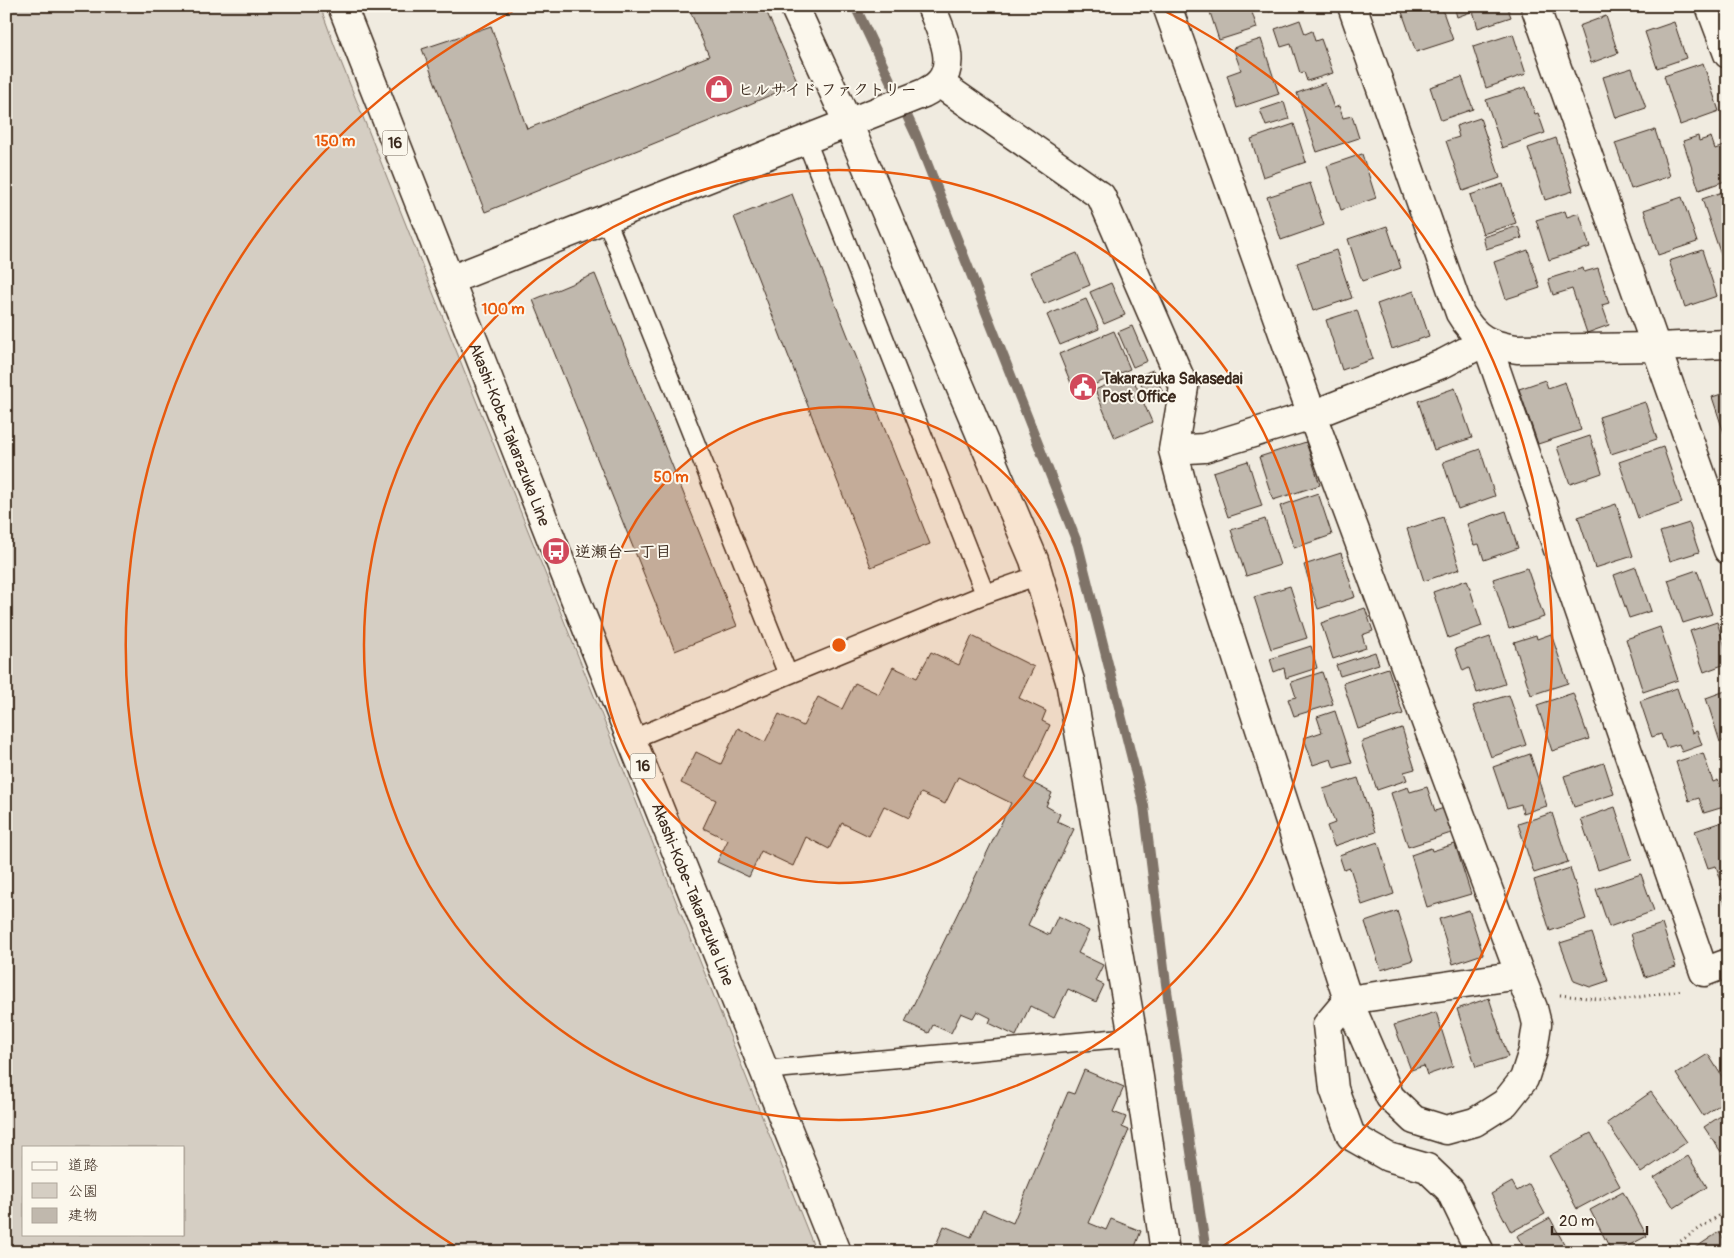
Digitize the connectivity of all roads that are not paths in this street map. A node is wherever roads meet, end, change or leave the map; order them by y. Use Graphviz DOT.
graph roads {
  1 [pos="342,6"];
  2 [pos="794,6"];
  3 [pos="931,6"];
  4 [pos="1167,6"];
  5 [pos="1352,6"];
  6 [pos="1535,6"];
  7 [pos="1710,6"];
  8 [pos="1728,54"];
  9 [pos="931,88"];
  10 [pos="851,122"];
  11 [pos="806,140"];
  12 [pos="606,219"];
  13 [pos="450,280"];
  14 [pos="1486,341"];
  15 [pos="1728,344"];
  16 [pos="1657,347"];
  17 [pos="1312,414"];
  18 [pos="1173,450"];
  19 [pos="1728,550"];
  20 [pos="1039,575"];
  21 [pos="985,594"];
  22 [pos="788,675"];
  23 [pos="632,739"];
  24 [pos="1728,963"];
  25 [pos="1520,975"];
  26 [pos="1348,1000"];
  27 [pos="1133,1037"];
  28 [pos="764,1070"];
  29 [pos="837,1252"];
  30 [pos="1165,1252"];
  31 [pos="1480,1252"];
  1 -- 13 [label="street, Akashi-Kobe-Takarazuka Line / 16"];
  2 -- 10 [label="street"];
  3 -- 9 [label="street"];
  4 -- 17 [label="street"];
  5 -- 14 [label="street"];
  6 -- 16 [label="street"];
  7 -- 8 [label="street"];
  9 -- 10 [label="street"];
  9 -- 18 [label="street"];
  10 -- 11 [label="street"];
  10 -- 20 [label="street"];
  11 -- 12 [label="street"];
  11 -- 21 [label="lane"];
  12 -- 13 [label="street"];
  12 -- 22 [label="lane"];
  13 -- 23 [label="street, Akashi-Kobe-Takarazuka Line / 16"];
  14 -- 16 [label="street"];
  14 -- 17 [label="street"];
  14 -- 24 [label="street"];
  15 -- 16 [label="street"];
  16 -- 19 [label="street"];
  17 -- 18 [label="street"];
  17 -- 25 [label="street"];
  18 -- 26 [label="street"];
  20 -- 21 [label="lane"];
  20 -- 27 [label="street"];
  21 -- 22 [label="lane"];
  22 -- 23 [label="lane"];
  23 -- 28 [label="street, Akashi-Kobe-Takarazuka Line / 16"];
  25 -- 26 [label="street"];
  25 -- 26 [label="street"];
  26 -- 31 [label="street"];
  27 -- 28 [label="lane"];
  27 -- 30 [label="street"];
  28 -- 29 [label="street, Akashi-Kobe-Takarazuka Line / 16"];
}
